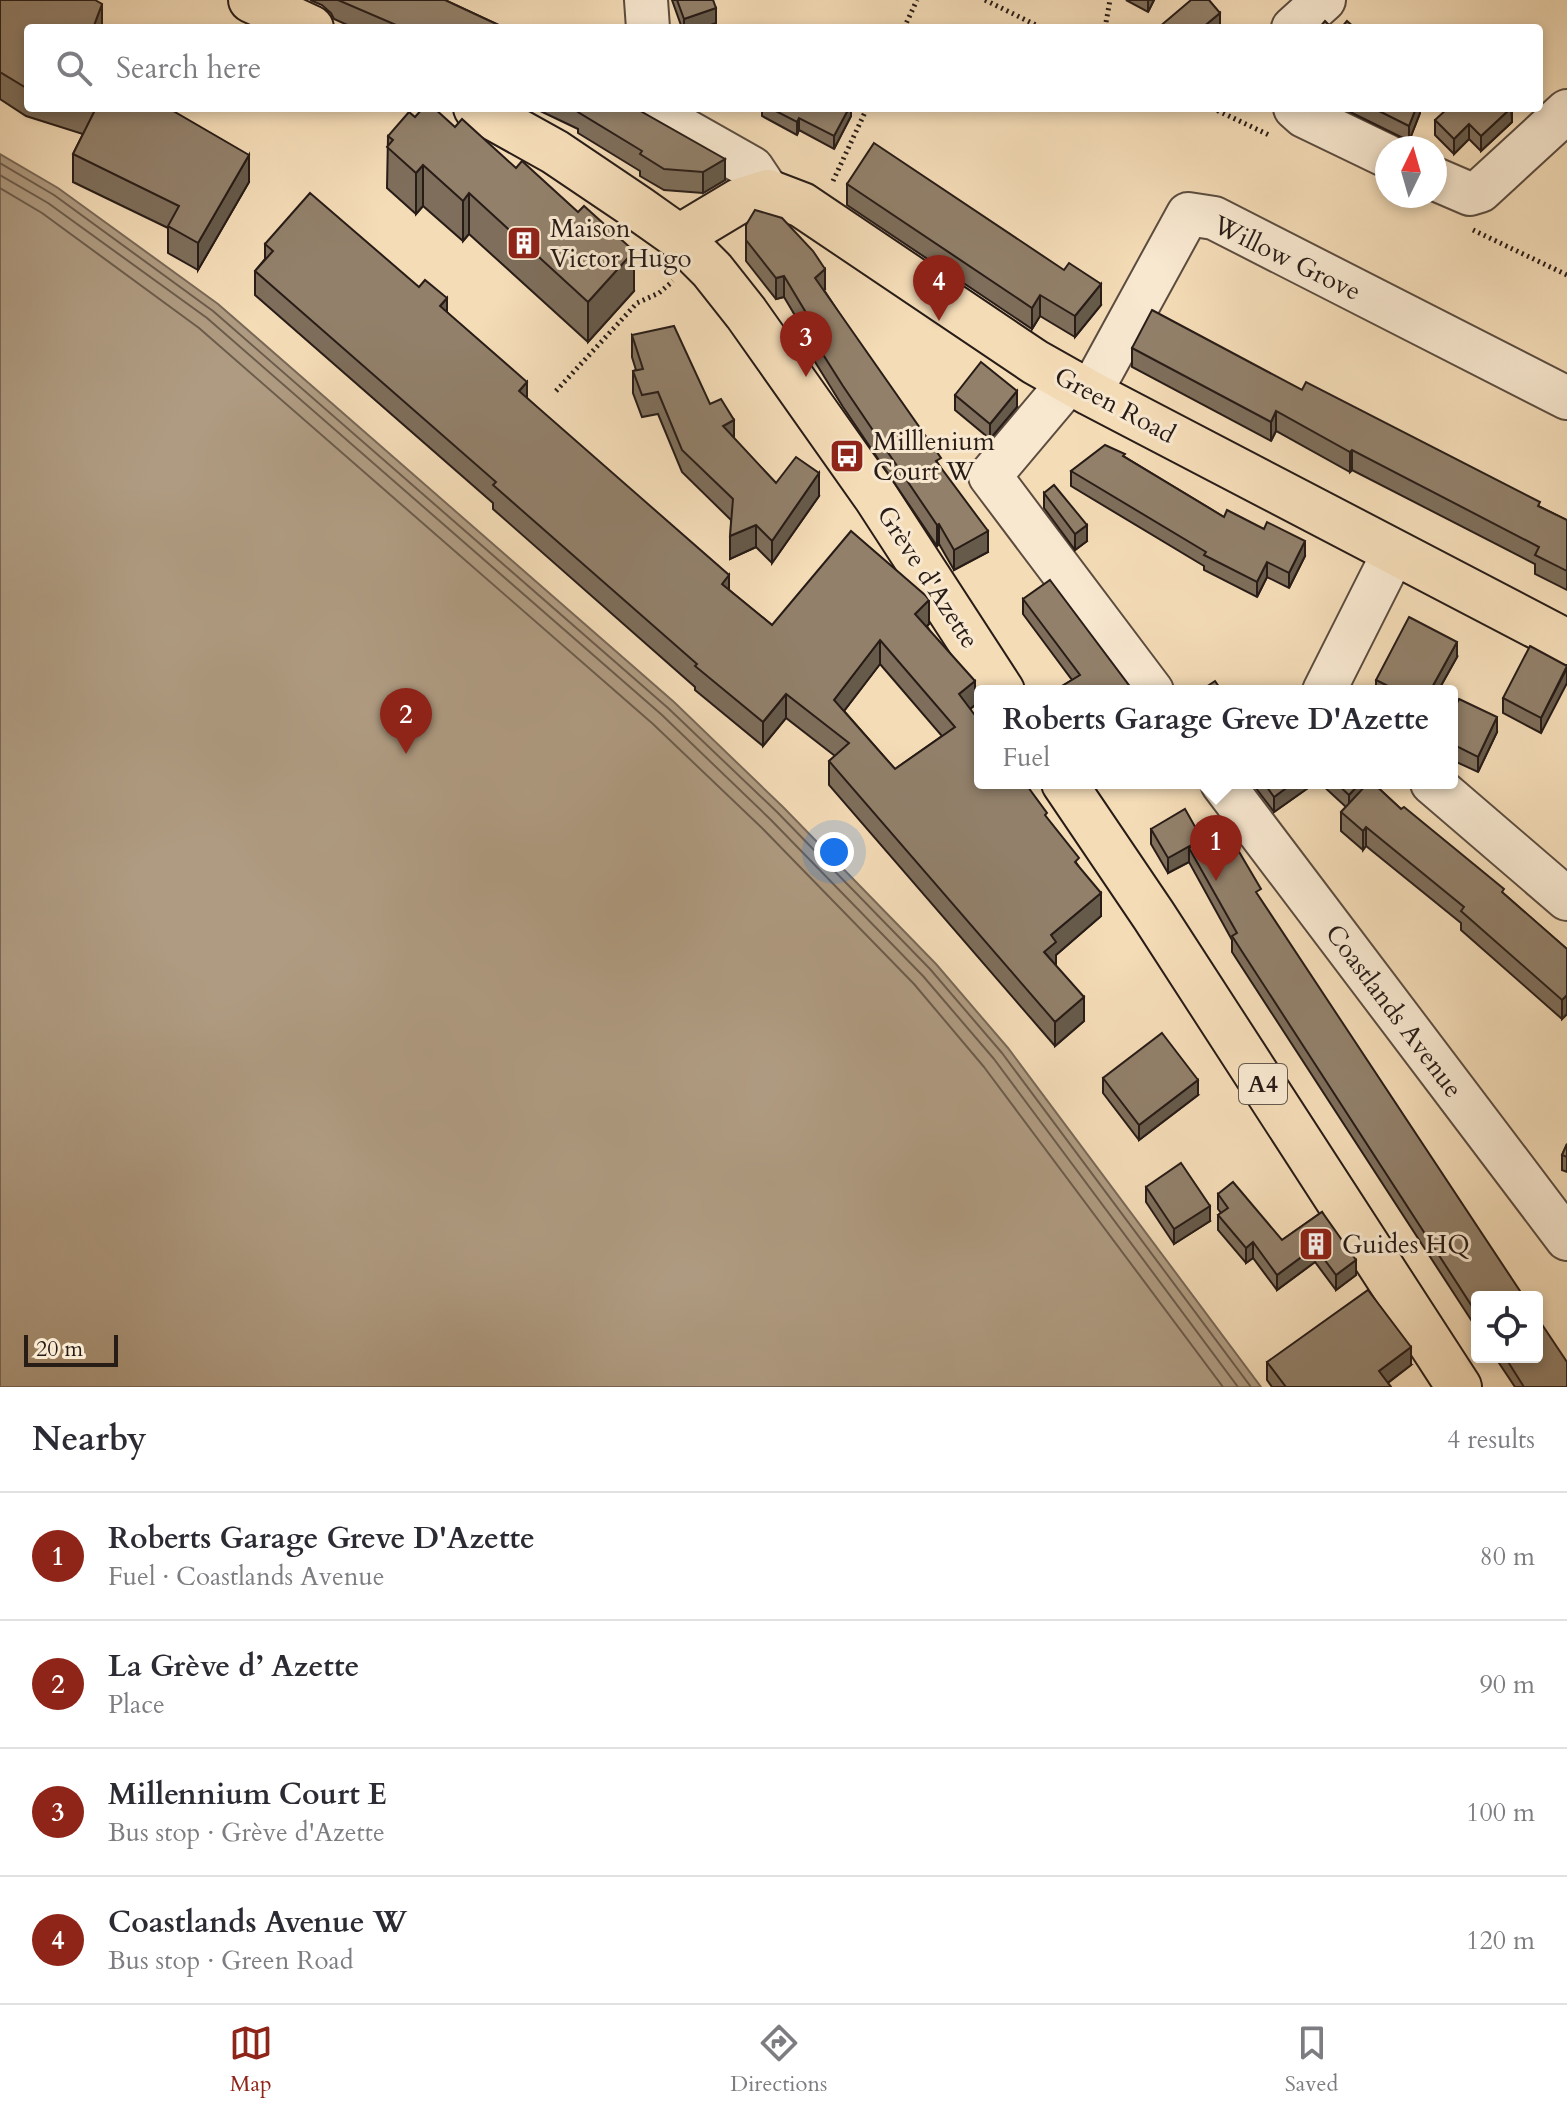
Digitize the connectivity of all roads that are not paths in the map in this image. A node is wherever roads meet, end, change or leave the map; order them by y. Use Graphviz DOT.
graph roads {
  1 [pos="251,0"];
  2 [pos="646,0"];
  3 [pos="1324,0"];
  4 [pos="302,24"];
  5 [pos="648,24"];
  6 [pos="1297,24"];
  7 [pos="1567,111"];
  8 [pos="483,112"];
  9 [pos="653,112"];
  10 [pos="1300,112"];
  11 [pos="1375,150"];
  12 [pos="1447,184"];
  13 [pos="768,192"];
  14 [pos="679,237"];
  15 [pos="1080,387"];
  16 [pos="1567,398"];
  17 [pos="1394,552"];
  18 [pos="1567,642"];
  19 [pos="998,685"];
  20 [pos="1147,685"];
  21 [pos="1327,685"];
  22 [pos="1068,789"];
  23 [pos="1227,789"];
  24 [pos="1439,789"];
  25 [pos="1567,899"];
  26 [pos="1567,1239"];
  27 [pos="1459,1387"];
  1 -- 4 [label="main road"];
  2 -- 5 [label="street"];
  3 -- 6 [label="street"];
  7 -- 12 [label="street"];
  8 -- 14 [label="main road, Grève d'Azette"];
  9 -- 13 [label="street"];
  10 -- 11 [label="street"];
  13 -- 14 [label="main road"];
  13 -- 15 [label="main road, Green Road"];
  14 -- 19 [label="main road, Grève d'Azette"];
  15 -- 16 [label="street, Willow Grove"];
  15 -- 17 [label="main road, Green Road"];
  15 -- 20 [label="street"];
  17 -- 18 [label="main road, Green Road"];
  17 -- 21 [label="street"];
  22 -- 27 [label="main road, A4"];
  23 -- 26 [label="street, Coastlands Avenue"];
  24 -- 25 [label="street"];
}
